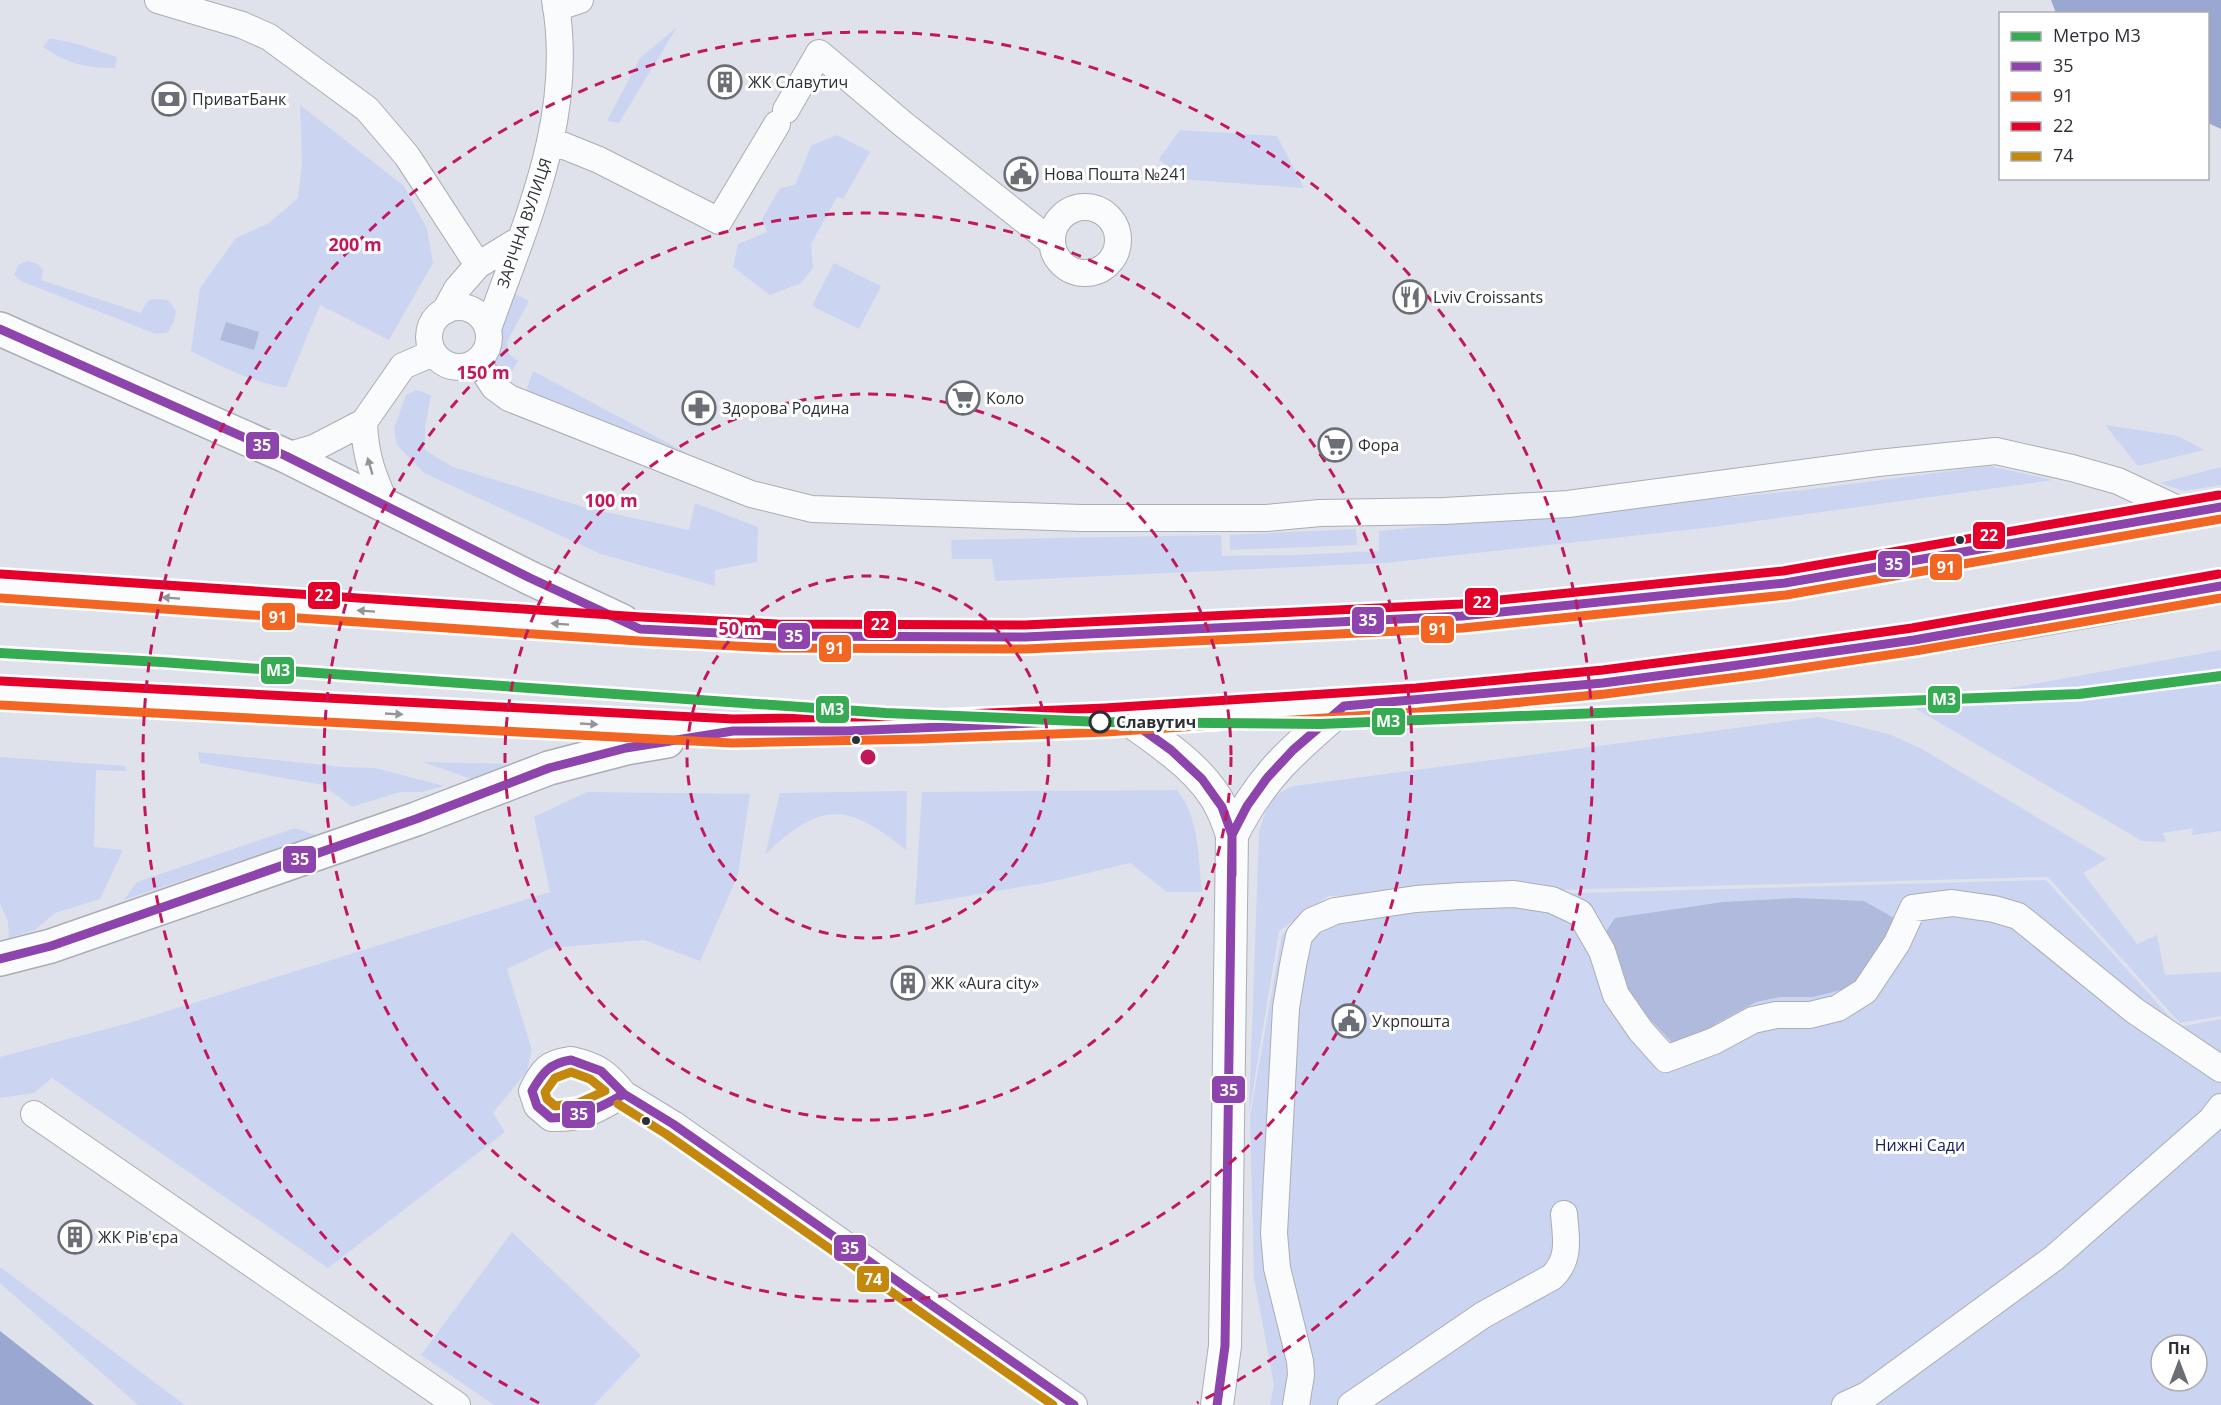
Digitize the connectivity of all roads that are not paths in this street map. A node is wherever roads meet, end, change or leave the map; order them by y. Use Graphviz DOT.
graph roads {
  1 [pos="158,0"];
  2 [pos="564,3"];
  3 [pos="552,141"];
  4 [pos="519,240"];
  5 [pos="1052,242"];
  6 [pos="478,265"];
  7 [pos="445,311"];
  8 [pos="0,329"];
  9 [pos="488,329"];
  10 [pos="434,353"];
  11 [pos="477,362"];
  12 [pos="364,422"];
  13 [pos="286,456"];
  14 [pos="387,507"];
  15 [pos="2221,507"];
  16 [pos="2188,514"];
  17 [pos="0,586"];
  18 [pos="2221,586"];
  19 [pos="640,629"];
  20 [pos="0,693"];
  21 [pos="1344,706"];
  22 [pos="1128,719"];
  23 [pos="733,731"];
  24 [pos="1232,835"];
  25 [pos="0,959"];
  26 [pos="2221,1069"];
  27 [pos="624,1094"];
  28 [pos="2221,1107"];
  29 [pos="34,1114"];
  30 [pos="1564,1214"];
  31 [pos="457,1405"];
  32 [pos="1074,1405"];
  33 [pos="1217,1405"];
  34 [pos="1296,1405"];
  35 [pos="1351,1405"];
  36 [pos="1845,1405"];
  1 -- 6 [label="street"];
  2 -- 3 [label="street, ЗАРІЧНА ВУЛИЦЯ"];
  3 -- 4 [label="street, ЗАРІЧНА ВУЛИЦЯ"];
  3 -- 5 [label="street"];
  4 -- 6 [label="street"];
  4 -- 9 [label="street, ЗАРІЧНА ВУЛИЦЯ"];
  6 -- 7 [label="street"];
  7 -- 9 [label="street"];
  7 -- 10 [label="street"];
  8 -- 13 [label="highway"];
  9 -- 11 [label="street, ЗАРІЧНА ВУЛИЦЯ"];
  10 -- 11 [label="street"];
  10 -- 12 [label="street"];
  11 -- 16 [label="street"];
  12 -- 13 [label="street"];
  14 -- 12 [label="street, one-way"];
  13 -- 14 [label="highway"];
  14 -- 19 [label="highway"];
  15 -- 16 [label="highway"];
  16 -- 19 [label="highway"];
  19 -- 17 [label="highway, one-way"];
  18 -- 21 [label="highway"];
  20 -- 23 [label="highway, one-way"];
  21 -- 22 [label="highway"];
  21 -- 24 [label="street"];
  22 -- 23 [label="highway"];
  22 -- 24 [label="street"];
  23 -- 25 [label="highway"];
  24 -- 33 [label="street"];
  26 -- 34 [label="street"];
  27 -- 32 [label="street"];
  28 -- 36 [label="street"];
  29 -- 31 [label="street"];
  30 -- 35 [label="street"];
}
